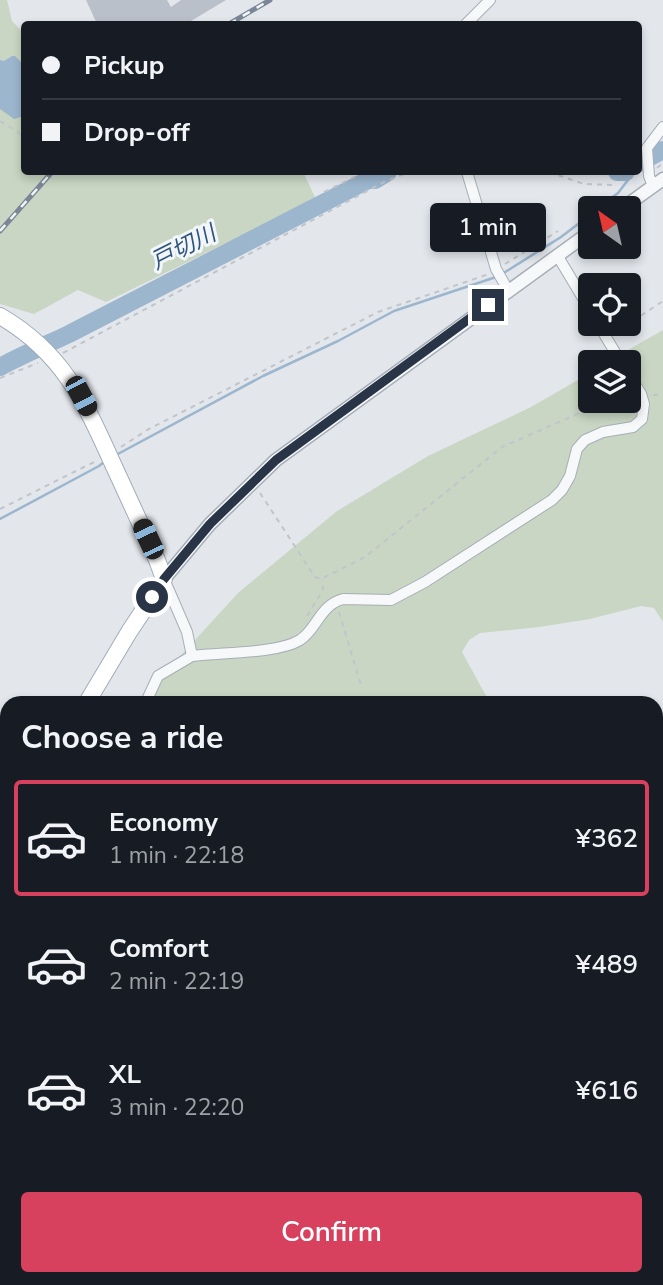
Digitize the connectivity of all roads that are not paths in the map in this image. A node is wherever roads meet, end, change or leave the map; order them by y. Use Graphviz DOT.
graph roads {
  1 [pos="489,0"];
  2 [pos="469,21"];
  3 [pos="663,127"];
  4 [pos="468,175"];
  5 [pos="655,181"];
  6 [pos="637,196"];
  7 [pos="578,240"];
  8 [pos="557,255"];
  9 [pos="508,290"];
  10 [pos="578,290"];
  11 [pos="0,316"];
  12 [pos="641,394"];
  13 [pos="164,579"];
  14 [pos="192,656"];
  15 [pos="91,696"];
  16 [pos="149,696"];
  1 -- 2 [label="street"];
  3 -- 5 [label="street"];
  4 -- 9 [label="street"];
  5 -- 6 [label="street"];
  7 -- 8 [label="street"];
  8 -- 9 [label="street"];
  8 -- 10 [label="street"];
  9 -- 13 [label="street"];
  11 -- 13 [label="main road"];
  12 -- 14 [label="street"];
  13 -- 14 [label="street"];
  13 -- 15 [label="main road"];
  14 -- 16 [label="street"];
}
